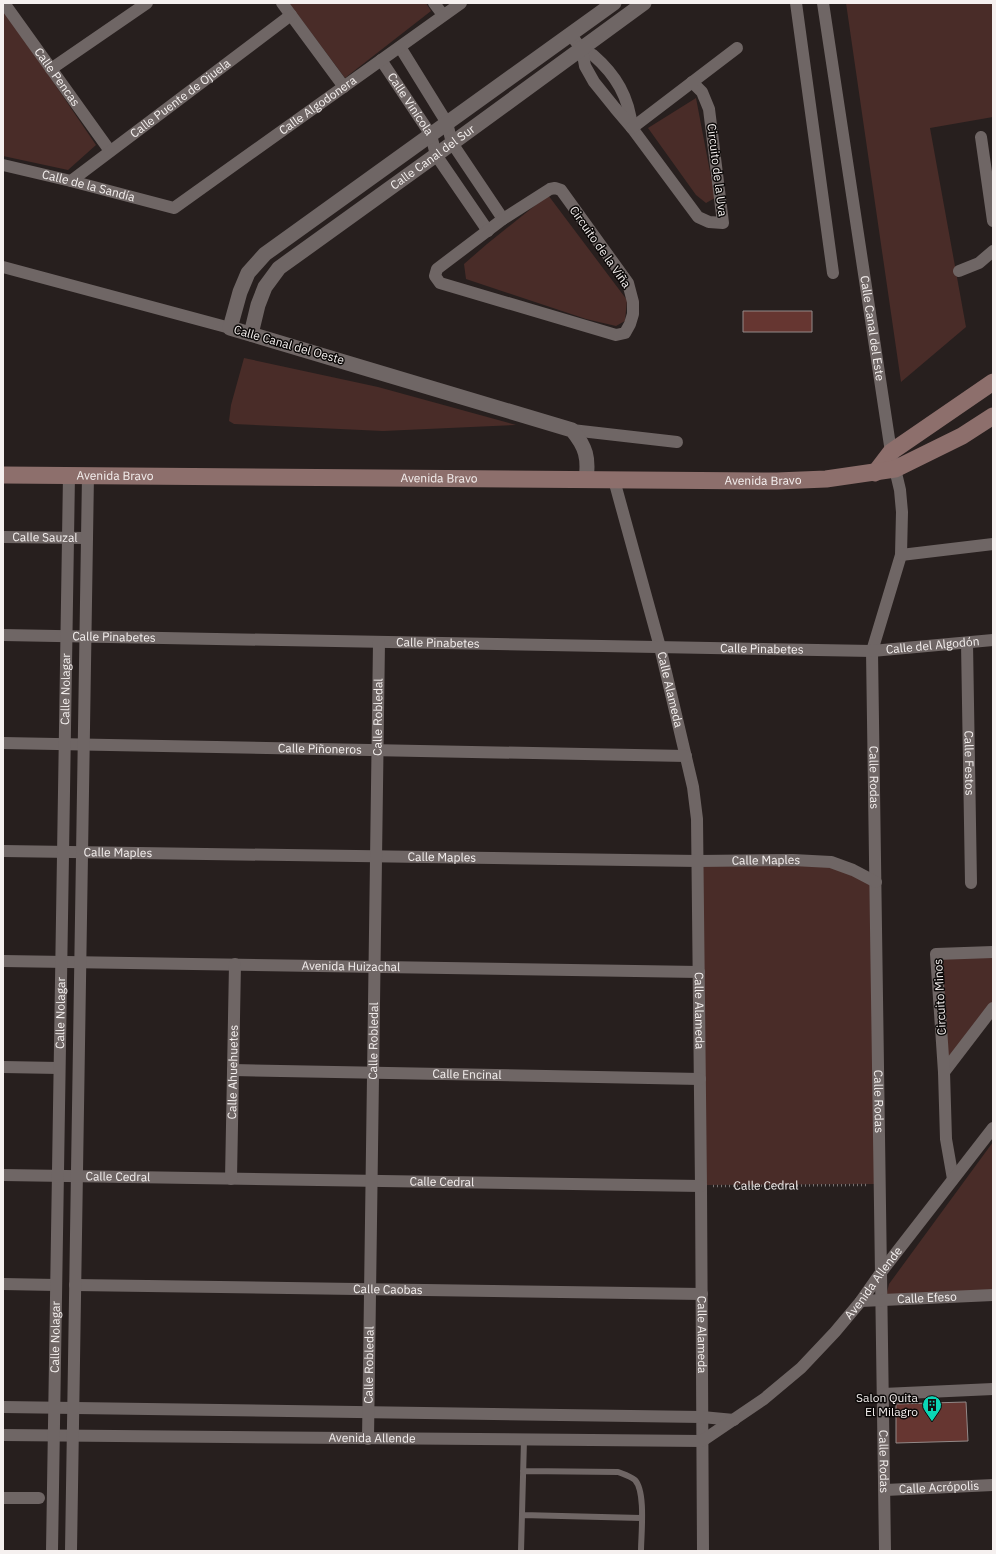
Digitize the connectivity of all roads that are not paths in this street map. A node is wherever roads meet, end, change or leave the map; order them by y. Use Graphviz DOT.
graph roads {
  1 [pos="4,3"];
  2 [pos="147,3"];
  3 [pos="282,3"];
  4 [pos="434,3"];
  5 [pos="461,3"];
  6 [pos="614,3"];
  7 [pos="644,3"];
  8 [pos="796,3"];
  9 [pos="823,3"];
  10 [pos="291,15"];
  11 [pos="443,15"];
  12 [pos="570,34"];
  13 [pos="400,47"];
  14 [pos="582,48"];
  15 [pos="737,48"];
  16 [pos="381,60"];
  17 [pos="51,69"];
  18 [pos="692,82"];
  19 [pos="344,87"];
  20 [pos="447,123"];
  21 [pos="632,128"];
  22 [pos="431,135"];
  23 [pos="981,138"];
  24 [pos="452,143"];
  25 [pos="110,151"];
  26 [pos="436,155"];
  27 [pos="3,165"];
  28 [pos="71,181"];
  29 [pos="174,208"];
  30 [pos="503,219"];
  31 [pos="993,221"];
  32 [pos="488,231"];
  33 [pos="993,251"];
  34 [pos="3,267"];
  35 [pos="959,271"];
  36 [pos="833,273"];
  37 [pos="230,328"];
  38 [pos="251,334"];
  39 [pos="993,382"];
  40 [pos="993,416"];
  41 [pos="572,430"];
  42 [pos="677,442"];
  43 [pos="891,452"];
  44 [pos="895,469"];
  45 [pos="875,473"];
  46 [pos="3,475"];
  47 [pos="69,475"];
  48 [pos="88,475"];
  49 [pos="586,480"];
  50 [pos="614,480"];
  51 [pos="3,537"];
  52 [pos="68,538"];
  53 [pos="87,538"];
  54 [pos="993,544"];
  55 [pos="901,555"];
  56 [pos="3,635"];
  57 [pos="66,636"];
  58 [pos="85,637"];
  59 [pos="993,640"];
  60 [pos="379,642"];
  61 [pos="967,643"];
  62 [pos="660,647"];
  63 [pos="872,651"];
  64 [pos="3,743"];
  65 [pos="64,744"];
  66 [pos="84,744"];
  67 [pos="378,750"];
  68 [pos="686,756"];
  69 [pos="3,851"];
  70 [pos="63,852"];
  71 [pos="82,852"];
  72 [pos="376,856"];
  73 [pos="698,861"];
  74 [pos="876,882"];
  75 [pos="971,884"];
  76 [pos="993,952"];
  77 [pos="3,961"];
  78 [pos="61,962"];
  79 [pos="80,962"];
  80 [pos="235,964"];
  81 [pos="375,966"];
  82 [pos="699,972"];
  83 [pos="993,1008"];
  84 [pos="3,1067"];
  85 [pos="59,1068"];
  86 [pos="233,1070"];
  87 [pos="944,1072"];
  88 [pos="373,1073"];
  89 [pos="700,1079"];
  90 [pos="993,1128"];
  91 [pos="3,1175"];
  92 [pos="57,1176"];
  93 [pos="77,1176"];
  94 [pos="231,1179"];
  95 [pos="953,1180"];
  96 [pos="372,1181"];
  97 [pos="701,1186"];
  98 [pos="882,1271"];
  99 [pos="3,1284"];
  100 [pos="56,1285"];
  101 [pos="75,1285"];
  102 [pos="370,1289"];
  103 [pos="702,1294"];
  104 [pos="993,1295"];
  105 [pos="882,1300"];
  106 [pos="861,1301"];
  107 [pos="993,1389"];
  108 [pos="883,1394"];
  109 [pos="3,1407"];
  110 [pos="54,1408"];
  111 [pos="73,1408"];
  112 [pos="368,1413"];
  113 [pos="702,1417"];
  114 [pos="734,1420"];
  115 [pos="3,1435"];
  116 [pos="53,1436"];
  117 [pos="72,1436"];
  118 [pos="368,1439"];
  119 [pos="524,1440"];
  120 [pos="702,1441"];
  121 [pos="523,1471"];
  122 [pos="993,1485"];
  123 [pos="885,1490"];
  124 [pos="3,1498"];
  125 [pos="39,1498"];
  126 [pos="522,1515"];
  127 [pos="641,1518"];
  128 [pos="52,1551"];
  129 [pos="71,1551"];
  130 [pos="521,1551"];
  131 [pos="641,1551"];
  132 [pos="703,1551"];
  133 [pos="886,1551"];
  1 -- 17 [label="street, Calle Pencas"];
  2 -- 17 [label="street"];
  3 -- 10 [label="street"];
  4 -- 11 [label="street"];
  5 -- 11 [label="street, Calle Algodonera"];
  6 -- 12 [label="street, Calle Canal del Sur"];
  7 -- 14 [label="street, Calle Canal del Sur"];
  8 -- 36 [label="street"];
  9 -- 43 [label="street, Calle Canal del Este"];
  10 -- 19 [label="street"];
  10 -- 25 [label="street, Calle Puente de Ojuela"];
  11 -- 13 [label="street, Calle Algodonera"];
  12 -- 14 [label="street, Circuito de la Uva"];
  12 -- 20 [label="street, Calle Canal del Sur"];
  13 -- 16 [label="street, Calle Algodonera"];
  13 -- 20 [label="street, Calle Vinícola"];
  14 -- 21 [label="street, Circuito de la Uva"];
  14 -- 21 [label="street, Circuito de la Uva"];
  14 -- 24 [label="street, Calle Canal del Sur"];
  15 -- 18 [label="street"];
  16 -- 19 [label="street, Calle Algodonera"];
  16 -- 22 [label="street, Calle Vinícola"];
  17 -- 25 [label="street, Calle Pencas"];
  18 -- 21 [label="street"];
  18 -- 21 [label="street, Circuito de la Uva"];
  19 -- 29 [label="street, Calle Algodonera"];
  20 -- 22 [label="street, Calle Canal del Sur"];
  20 -- 24 [label="street, Calle Vinícola"];
  22 -- 26 [label="street, Calle Vinícola"];
  22 -- 37 [label="street, Calle Canal del Sur"];
  23 -- 31 [label="street"];
  24 -- 26 [label="street, Calle Canal del Sur"];
  24 -- 30 [label="street, Calle Vinícola"];
  25 -- 28 [label="street, Calle Puente de Ojuela"];
  26 -- 32 [label="street, Calle Vinícola"];
  26 -- 38 [label="street, Calle Canal del Sur"];
  27 -- 28 [label="street, Calle de la Sandía"];
  28 -- 29 [label="street, Calle de la Sandía"];
  30 -- 32 [label="street, Circuito de la Viña"];
  30 -- 32 [label="street, Circuito de la Viña"];
  33 -- 35 [label="street"];
  34 -- 37 [label="street, Calle Canal del Oeste"];
  37 -- 38 [label="street, Calle Canal del Oeste"];
  38 -- 41 [label="street, Calle Canal del Oeste"];
  39 -- 43 [label="main road"];
  40 -- 44 [label="main road, Avenida Bravo"];
  41 -- 42 [label="street, Calle Canal del Oeste"];
  41 -- 49 [label="street"];
  43 -- 44 [label="street, Calle Canal del Este"];
  43 -- 45 [label="main road"];
  44 -- 45 [label="main road, Avenida Bravo"];
  44 -- 55 [label="street, Calle Canal del Este"];
  45 -- 50 [label="main road, Avenida Bravo"];
  46 -- 47 [label="main road, Avenida Bravo"];
  47 -- 48 [label="main road, Avenida Bravo"];
  47 -- 52 [label="street, Calle Nolagar"];
  48 -- 49 [label="main road, Avenida Bravo"];
  48 -- 53 [label="street, Calle Nolagar"];
  49 -- 50 [label="main road, Avenida Bravo"];
  50 -- 62 [label="street, Calle Alameda"];
  51 -- 52 [label="street, Calle Sauzal"];
  52 -- 53 [label="street, Calle Sauzal"];
  52 -- 57 [label="street, Calle Nolagar"];
  53 -- 58 [label="street, Calle Nolagar"];
  54 -- 55 [label="street"];
  55 -- 63 [label="street, Calle Canal del Este"];
  56 -- 57 [label="street, Calle Pinabetes"];
  57 -- 58 [label="street, Calle Pinabetes"];
  57 -- 65 [label="street, Calle Nolagar"];
  58 -- 60 [label="street, Calle Pinabetes"];
  58 -- 66 [label="street, Calle Nolagar"];
  59 -- 61 [label="street, Calle del Algodón"];
  60 -- 62 [label="street, Calle Pinabetes"];
  60 -- 67 [label="street, Calle Robledal"];
  61 -- 63 [label="street, Calle del Algodón"];
  61 -- 75 [label="street, Calle Festos"];
  62 -- 63 [label="street, Calle Pinabetes"];
  62 -- 68 [label="street, Calle Alameda"];
  63 -- 74 [label="street, Calle Rodas"];
  64 -- 65 [label="street, Calle Piñoneros"];
  65 -- 66 [label="street, Calle Piñoneros"];
  65 -- 70 [label="street, Calle Nolagar"];
  66 -- 67 [label="street, Calle Piñoneros"];
  66 -- 71 [label="street, Calle Nolagar"];
  67 -- 68 [label="street, Calle Piñoneros"];
  67 -- 72 [label="street, Calle Robledal"];
  68 -- 73 [label="street, Calle Alameda"];
  69 -- 70 [label="street, Calle Maples"];
  70 -- 71 [label="street, Calle Maples"];
  70 -- 78 [label="street, Calle Nolagar"];
  71 -- 72 [label="street, Calle Maples"];
  71 -- 79 [label="street, Calle Nolagar"];
  72 -- 73 [label="street, Calle Maples"];
  72 -- 81 [label="street, Calle Robledal"];
  73 -- 74 [label="street, Calle Maples"];
  73 -- 82 [label="street, Calle Alameda"];
  74 -- 98 [label="street, Calle Rodas"];
  76 -- 87 [label="street, Circuito Minos"];
  77 -- 78 [label="street, Avenida Huizachal"];
  78 -- 79 [label="street, Avenida Huizachal"];
  78 -- 85 [label="street, Calle Nolagar"];
  79 -- 80 [label="street, Avenida Huizachal"];
  79 -- 93 [label="street, Calle Nolagar"];
  80 -- 81 [label="street, Avenida Huizachal"];
  80 -- 86 [label="street, Calle Ahuehuetes"];
  81 -- 82 [label="street, Avenida Huizachal"];
  81 -- 88 [label="street, Calle Robledal"];
  82 -- 89 [label="street, Calle Alameda"];
  83 -- 87 [label="street"];
  84 -- 85 [label="street"];
  85 -- 92 [label="street, Calle Nolagar"];
  86 -- 88 [label="street, Calle Encinal"];
  86 -- 94 [label="street, Calle Ahuehuetes"];
  87 -- 95 [label="street, Circuito Minos"];
  88 -- 89 [label="street, Calle Encinal"];
  88 -- 96 [label="street, Calle Robledal"];
  89 -- 97 [label="street, Calle Alameda"];
  90 -- 95 [label="street, Avenida Allende"];
  91 -- 92 [label="street, Calle Cedral"];
  92 -- 93 [label="street, Calle Cedral"];
  92 -- 100 [label="street, Calle Nolagar"];
  93 -- 94 [label="street, Calle Cedral"];
  93 -- 101 [label="street, Calle Nolagar"];
  94 -- 96 [label="street, Calle Cedral"];
  95 -- 98 [label="street, Avenida Allende"];
  96 -- 97 [label="street, Calle Cedral"];
  96 -- 102 [label="street, Calle Robledal"];
  97 -- 103 [label="street, Calle Alameda"];
  98 -- 105 [label="street, Calle Rodas"];
  98 -- 106 [label="street, Avenida Allende"];
  99 -- 100 [label="street"];
  100 -- 110 [label="street, Calle Nolagar"];
  101 -- 102 [label="street, Calle Caobas"];
  101 -- 111 [label="street, Calle Nolagar"];
  102 -- 103 [label="street, Calle Caobas"];
  102 -- 112 [label="street, Calle Robledal"];
  103 -- 113 [label="street, Calle Alameda"];
  104 -- 105 [label="street, Calle Efeso"];
  105 -- 106 [label="street, Calle Efeso"];
  105 -- 108 [label="street, Calle Rodas"];
  106 -- 114 [label="street, Avenida Allende"];
  107 -- 108 [label="street"];
  108 -- 123 [label="street, Calle Rodas"];
  109 -- 110 [label="street"];
  110 -- 111 [label="street"];
  110 -- 116 [label="street, Calle Nolagar"];
  111 -- 112 [label="street"];
  111 -- 117 [label="street, Calle Nolagar"];
  112 -- 113 [label="street"];
  112 -- 118 [label="street, Calle Robledal"];
  113 -- 114 [label="street"];
  113 -- 120 [label="street, Calle Alameda"];
  114 -- 120 [label="street, Avenida Allende"];
  115 -- 116 [label="street, Avenida Allende"];
  116 -- 117 [label="street, Avenida Allende"];
  116 -- 128 [label="street, Calle Nolagar"];
  117 -- 118 [label="street, Avenida Allende"];
  117 -- 129 [label="street, Calle Nolagar"];
  118 -- 119 [label="street, Avenida Allende"];
  119 -- 120 [label="street, Avenida Allende"];
  119 -- 121 [label="lane"];
  120 -- 132 [label="street, Calle Alameda"];
  121 -- 126 [label="lane"];
  121 -- 127 [label="lane"];
  122 -- 123 [label="street, Calle Acrópolis"];
  123 -- 133 [label="street, Calle Rodas"];
  124 -- 125 [label="street"];
  126 -- 127 [label="lane"];
  126 -- 130 [label="lane"];
  127 -- 131 [label="lane"];
}
